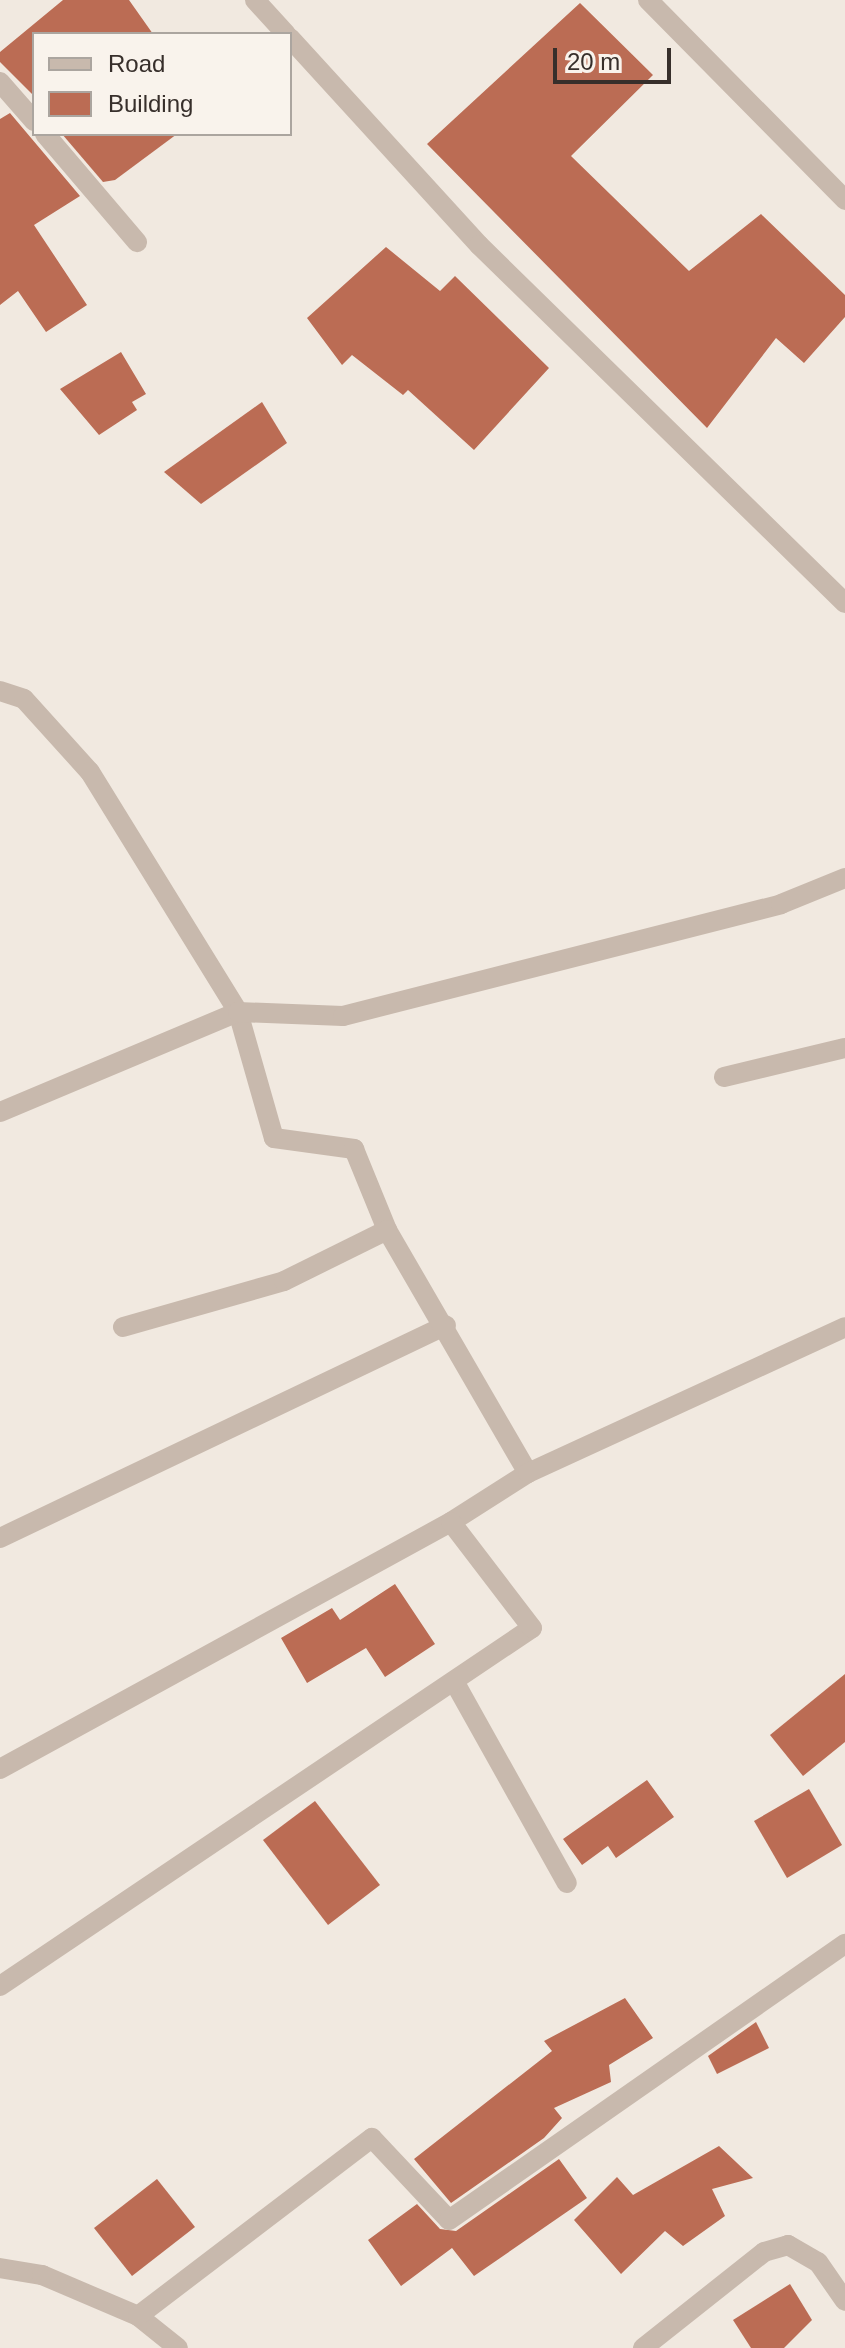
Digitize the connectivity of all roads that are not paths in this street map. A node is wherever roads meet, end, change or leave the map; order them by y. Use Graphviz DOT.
graph roads {
  1 [pos="255,0"];
  2 [pos="648,0"];
  3 [pos="284,32"];
  4 [pos="292,40"];
  5 [pos="0,82"];
  6 [pos="32,119"];
  7 [pos="47,136"];
  8 [pos="845,200"];
  9 [pos="137,242"];
  10 [pos="845,603"];
  11 [pos="0,691"];
  12 [pos="845,878"];
  13 [pos="238,1012"];
  14 [pos="845,1048"];
  15 [pos="724,1077"];
  16 [pos="0,1112"];
  17 [pos="387,1230"];
  18 [pos="446,1325"];
  19 [pos="123,1327"];
  20 [pos="845,1327"];
  21 [pos="528,1473"];
  22 [pos="451,1522"];
  23 [pos="0,1538"];
  24 [pos="455,1683"];
  25 [pos="0,1769"];
  26 [pos="567,1883"];
  27 [pos="845,1944"];
  28 [pos="0,1986"];
  29 [pos="0,2268"];
  30 [pos="845,2301"];
  31 [pos="138,2316"];
  32 [pos="178,2348"];
  33 [pos="643,2348"];
  1 -- 3 [label="street"];
  2 -- 8 [label="street"];
  4 -- 10 [label="street"];
  5 -- 6 [label="street"];
  7 -- 9 [label="street"];
  11 -- 13 [label="street"];
  12 -- 13 [label="street"];
  13 -- 16 [label="street"];
  13 -- 17 [label="street"];
  14 -- 15 [label="street"];
  17 -- 18 [label="street"];
  17 -- 19 [label="street"];
  18 -- 21 [label="street"];
  18 -- 23 [label="street"];
  20 -- 21 [label="street"];
  21 -- 22 [label="street"];
  22 -- 24 [label="street"];
  22 -- 25 [label="street"];
  24 -- 26 [label="street"];
  24 -- 28 [label="street"];
  27 -- 31 [label="street"];
  29 -- 31 [label="street"];
  30 -- 33 [label="street"];
  31 -- 32 [label="street"];
}
